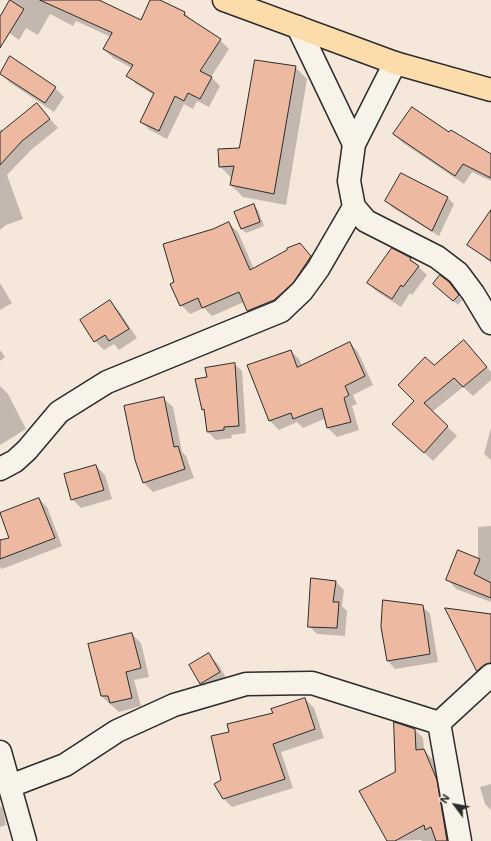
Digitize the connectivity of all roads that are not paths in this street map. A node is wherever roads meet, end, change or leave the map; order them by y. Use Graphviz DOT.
graph roads {
  1 [pos="224,0"];
  2 [pos="298,27"];
  3 [pos="395,63"];
  4 [pos="491,90"];
  5 [pos="354,144"];
  6 [pos="354,207"];
  7 [pos="491,324"];
  8 [pos="0,469"];
  9 [pos="491,675"];
  10 [pos="439,723"];
  11 [pos="0,752"];
  12 [pos="10,786"];
  13 [pos="26,841"];
  14 [pos="460,841"];
  1 -- 2 [label="highway"];
  2 -- 3 [label="highway"];
  2 -- 5 [label="street"];
  3 -- 4 [label="highway"];
  3 -- 5 [label="street"];
  5 -- 6 [label="street"];
  6 -- 7 [label="street"];
  6 -- 8 [label="street"];
  9 -- 10 [label="street"];
  10 -- 12 [label="street"];
  10 -- 14 [label="street"];
  11 -- 12 [label="street"];
  12 -- 13 [label="street"];
}
